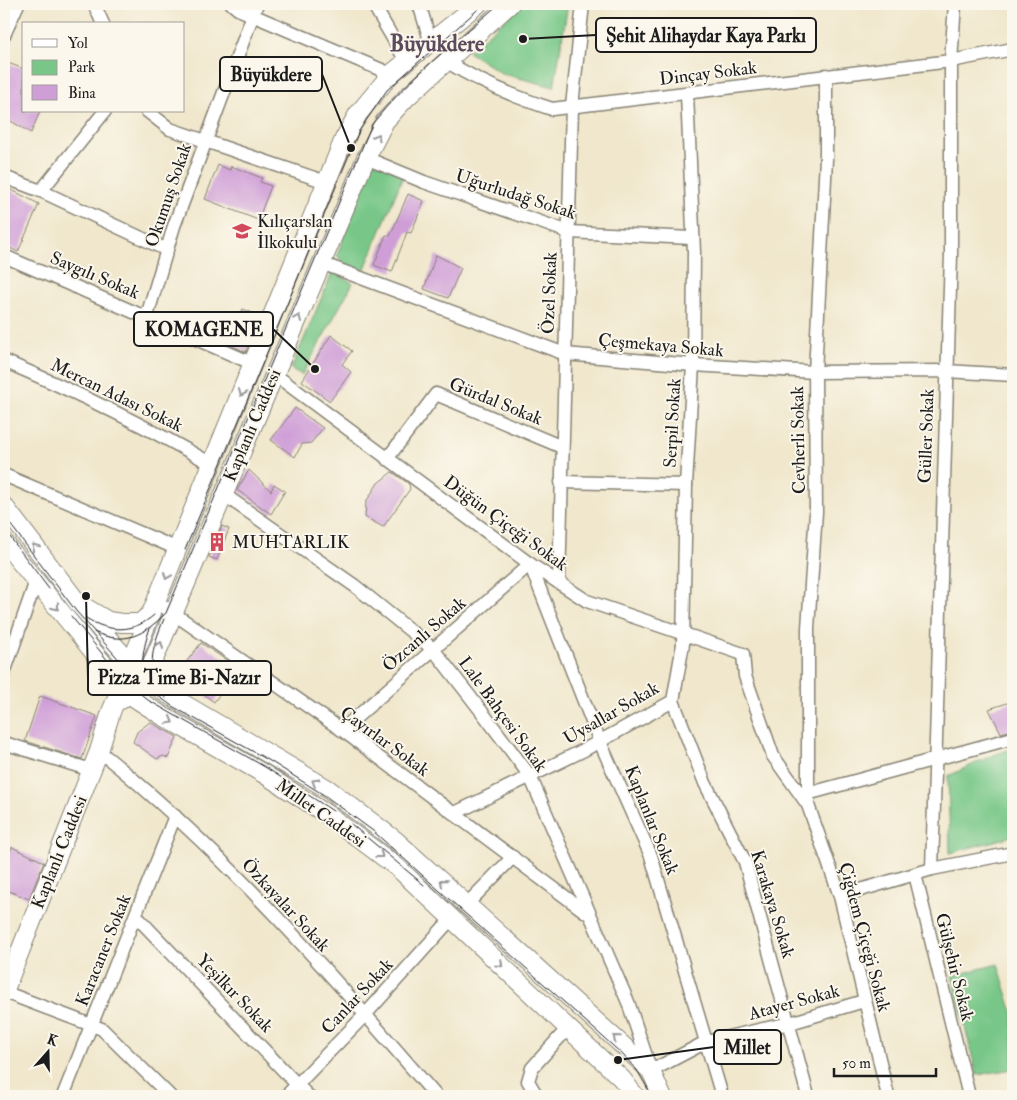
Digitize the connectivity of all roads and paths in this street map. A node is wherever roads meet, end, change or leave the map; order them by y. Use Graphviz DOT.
graph roads {
  1 [pos="18,4"];
  2 [pos="94,4"];
  3 [pos="232,4"];
  4 [pos="373,4"];
  5 [pos="419,4"];
  6 [pos="510,4"];
  7 [pos="583,4"];
  8 [pos="955,4"];
  9 [pos="475,5"];
  10 [pos="256,10"];
  11 [pos="102,22"];
  12 [pos="4,35"];
  13 [pos="431,43"];
  14 [pos="1013,50"];
  15 [pos="406,61"];
  16 [pos="446,61"];
  17 [pos="951,61"];
  18 [pos="391,74"];
  19 [pos="826,75"];
  20 [pos="687,94"];
  21 [pos="572,106"];
  22 [pos="104,112"];
  23 [pos="148,112"];
  24 [pos="205,142"];
  25 [pos="366,158"];
  26 [pos="4,177"];
  27 [pos="326,182"];
  28 [pos="42,191"];
  29 [pos="568,232"];
  30 [pos="691,238"];
  31 [pos="167,250"];
  32 [pos="4,256"];
  33 [pos="321,263"];
  34 [pos="147,316"];
  35 [pos="565,354"];
  36 [pos="4,361"];
  37 [pos="254,364"];
  38 [pos="693,366"];
  39 [pos="946,371"];
  40 [pos="815,372"];
  41 [pos="274,374"];
  42 [pos="1013,375"];
  43 [pos="562,447"];
  44 [pos="388,459"];
  45 [pos="213,465"];
  46 [pos="4,475"];
  47 [pos="561,482"];
  48 [pos="686,485"];
  49 [pos="223,494"];
  50 [pos="4,506"];
  51 [pos="4,542"];
  52 [pos="178,549"];
  53 [pos="530,564"];
  54 [pos="36,581"];
  55 [pos="559,583"];
  56 [pos="78,603"];
  57 [pos="154,607"];
  58 [pos="174,612"];
  59 [pos="683,634"];
  60 [pos="433,649"];
  61 [pos="742,654"];
  62 [pos="136,671"];
  63 [pos="4,673"];
  64 [pos="124,690"];
  65 [pos="672,701"];
  66 [pos="342,730"];
  67 [pos="1013,738"];
  68 [pos="600,742"];
  69 [pos="4,743"];
  70 [pos="99,751"];
  71 [pos="935,760"];
  72 [pos="91,770"];
  73 [pos="530,776"];
  74 [pos="807,800"];
  75 [pos="455,813"];
  76 [pos="175,816"];
  77 [pos="1013,853"];
  78 [pos="513,857"];
  79 [pos="932,869"];
  80 [pos="915,874"];
  81 [pos="840,896"];
  82 [pos="467,904"];
  83 [pos="589,914"];
  84 [pos="136,916"];
  85 [pos="452,918"];
  86 [pos="4,992"];
  87 [pos="864,1001"];
  88 [pos="365,1015"];
  89 [pos="790,1023"];
  90 [pos="92,1025"];
  91 [pos="567,1029"];
  92 [pos="706,1042"];
  93 [pos="651,1071"];
  94 [pos="297,1084"];
  95 [pos="63,1096"];
  96 [pos="170,1096"];
  97 [pos="286,1096"];
  98 [pos="308,1096"];
  99 [pos="436,1096"];
  100 [pos="537,1096"];
  101 [pos="635,1096"];
  102 [pos="662,1096"];
  103 [pos="722,1096"];
  104 [pos="808,1096"];
  105 [pos="888,1096"];
  106 [pos="968,1096"];
  1 -- 12 [label="street"];
  2 -- 11 [label="street"];
  3 -- 10 [label="street"];
  4 -- 15 [label="street"];
  5 -- 13 [label="street"];
  6 -- 16 [label="main road, Kaplanlı Caddesi"];
  7 -- 21 [label="street, Özel Sokak"];
  8 -- 17 [label="street, Güller Sokak"];
  9 -- 13 [label="main road, Kaplanlı Caddesi"];
  10 -- 18 [label="street"];
  10 -- 24 [label="street, Okumuş Sokak"];
  13 -- 15 [label="main road, Kaplanlı Caddesi"];
  14 -- 17 [label="street, Dinçay Sokak"];
  15 -- 18 [label="main road, Kaplanlı Caddesi"];
  16 -- 21 [label="street, Dinçay Sokak"];
  25 -- 16 [label="main road, Kaplanlı Caddesi, one-way"];
  17 -- 19 [label="street, Dinçay Sokak"];
  17 -- 39 [label="street, Güller Sokak"];
  18 -- 27 [label="main road, Kaplanlı Caddesi"];
  19 -- 20 [label="street, Dinçay Sokak"];
  19 -- 40 [label="street, Cevherli Sokak"];
  20 -- 21 [label="street, Dinçay Sokak"];
  20 -- 30 [label="street, Serpil Sokak"];
  21 -- 29 [label="street, Özel Sokak"];
  22 -- 28 [label="street"];
  23 -- 24 [label="street"];
  24 -- 27 [label="street"];
  24 -- 31 [label="street, Okumuş Sokak"];
  25 -- 29 [label="street, Uğurludağ Sokak"];
  25 -- 33 [label="main road, Kaplanlı Caddesi"];
  26 -- 28 [label="street"];
  27 -- 37 [label="main road, Kaplanlı Caddesi"];
  28 -- 31 [label="street"];
  29 -- 30 [label="street, Uğurludağ Sokak"];
  29 -- 35 [label="street, Özel Sokak"];
  30 -- 38 [label="street, Serpil Sokak"];
  31 -- 34 [label="street, Okumuş Sokak"];
  32 -- 34 [label="street, Saygılı Sokak"];
  33 -- 35 [label="street, Çeşmekaya Sokak"];
  41 -- 33 [label="main road, Kaplanlı Caddesi, one-way"];
  34 -- 37 [label="street, Saygılı Sokak"];
  35 -- 38 [label="street, Çeşmekaya Sokak"];
  35 -- 43 [label="street, Özel Sokak"];
  36 -- 45 [label="street, Mercan Adası Sokak"];
  37 -- 45 [label="main road, Kaplanlı Caddesi, one-way"];
  38 -- 40 [label="street, Çeşmekaya Sokak"];
  38 -- 48 [label="street, Serpil Sokak"];
  39 -- 40 [label="street, Çeşmekaya Sokak"];
  39 -- 42 [label="street, Çeşmekaya Sokak"];
  39 -- 71 [label="street, Güller Sokak"];
  40 -- 74 [label="street, Cevherli Sokak"];
  41 -- 44 [label="street, Düğün Çiçeği Sokak"];
  41 -- 49 [label="main road, Kaplanlı Caddesi"];
  43 -- 44 [label="street, Gürdal Sokak"];
  43 -- 47 [label="street, Özel Sokak"];
  44 -- 53 [label="street, Düğün Çiçeği Sokak"];
  45 -- 52 [label="main road, Kaplanlı Caddesi"];
  46 -- 52 [label="street"];
  47 -- 48 [label="street"];
  47 -- 55 [label="street, Özel Sokak"];
  48 -- 59 [label="street, Serpil Sokak"];
  49 -- 58 [label="main road, Kaplanlı Caddesi"];
  49 -- 60 [label="street, Lale Bahçesi Sokak"];
  56 -- 50 [label="main road, Millet Caddesi, one-way"];
  51 -- 54 [label="main road, Millet Caddesi"];
  52 -- 57 [label="main road, Kaplanlı Caddesi, one-way"];
  53 -- 55 [label="street, Düğün Çiçeği Sokak"];
  53 -- 60 [label="street, Özcanlı Sokak"];
  53 -- 68 [label="street, Kaplanlar Sokak"];
  54 -- 63 [label="street"];
  54 -- 64 [label="main road, Millet Caddesi, one-way"];
  55 -- 59 [label="street, Düğün Çiçeği Sokak"];
  56 -- 57 [label="main road, Millet Caddesi"];
  56 -- 62 [label="main road, Millet Caddesi"];
  57 -- 58 [label="street, Çayırlar Sokak"];
  57 -- 62 [label="main road, Kaplanlı Caddesi"];
  62 -- 58 [label="main road, Kaplanlı Caddesi, one-way"];
  58 -- 66 [label="street, Çayırlar Sokak"];
  59 -- 61 [label="street, Düğün Çiçeği Sokak"];
  59 -- 65 [label="street, Uysallar Sokak"];
  60 -- 66 [label="street, Özcanlı Sokak"];
  60 -- 73 [label="street, Lale Bahçesi Sokak"];
  61 -- 74 [label="street, Çiğdem Çiçeği Sokak"];
  62 -- 64 [label="main road, Kaplanlı Caddesi"];
  82 -- 62 [label="main road, Millet Caddesi, one-way"];
  64 -- 70 [label="main road, Kaplanlı Caddesi"];
  64 -- 85 [label="main road, Millet Caddesi, one-way"];
  65 -- 68 [label="street, Uysallar Sokak"];
  65 -- 89 [label="street, Karakaya Sokak"];
  66 -- 75 [label="street, Çayırlar Sokak"];
  67 -- 71 [label="street"];
  68 -- 73 [label="street, Uysallar Sokak"];
  68 -- 92 [label="street, Kaplanlar Sokak"];
  69 -- 72 [label="street"];
  70 -- 72 [label="main road, Kaplanlı Caddesi"];
  70 -- 76 [label="street, Özkayalar Sokak"];
  71 -- 74 [label="street"];
  71 -- 79 [label="street, Güller Sokak"];
  72 -- 86 [label="main road, Kaplanlı Caddesi"];
  73 -- 75 [label="street, Uysallar Sokak"];
  73 -- 83 [label="street, Lale Bahçesi Sokak"];
  74 -- 81 [label="street, Çiğdem Çiçeği Sokak"];
  75 -- 78 [label="street, Çayırlar Sokak"];
  76 -- 84 [label="street, Karacaner Sokak"];
  76 -- 88 [label="street, Özkayalar Sokak"];
  77 -- 79 [label="street"];
  78 -- 82 [label="street"];
  78 -- 83 [label="street, Çayırlar Sokak"];
  79 -- 80 [label="street"];
  80 -- 81 [label="street"];
  80 -- 106 [label="street, Gülşehir Sokak"];
  81 -- 87 [label="street, Çiğdem Çiçeği Sokak"];
  93 -- 82 [label="main road, Millet Caddesi, one-way"];
  83 -- 93 [label="street, Lale Bahçesi Sokak"];
  84 -- 90 [label="street, Karacaner Sokak"];
  84 -- 94 [label="street, Yeşilkır Sokak"];
  85 -- 88 [label="street, Canlar Sokak"];
  85 -- 91 [label="main road, Millet Caddesi, one-way"];
  86 -- 90 [label="street"];
  87 -- 89 [label="street, Atayer Sokak"];
  87 -- 105 [label="street, Çiğdem Çiçeği Sokak"];
  88 -- 94 [label="street, Canlar Sokak"];
  88 -- 99 [label="street, Özkayalar Sokak"];
  89 -- 92 [label="street, Atayer Sokak"];
  89 -- 104 [label="street, Karakaya Sokak"];
  90 -- 95 [label="street, Karacaner Sokak"];
  90 -- 96 [label="street"];
  91 -- 100 [label="street"];
  91 -- 101 [label="main road, Millet Caddesi"];
  92 -- 93 [label="street, Atayer Sokak"];
  92 -- 103 [label="street, Kaplanlar Sokak"];
  93 -- 102 [label="main road, Millet Caddesi"];
  94 -- 97 [label="street, Canlar Sokak"];
  94 -- 98 [label="street, Yeşilkır Sokak"];
}
